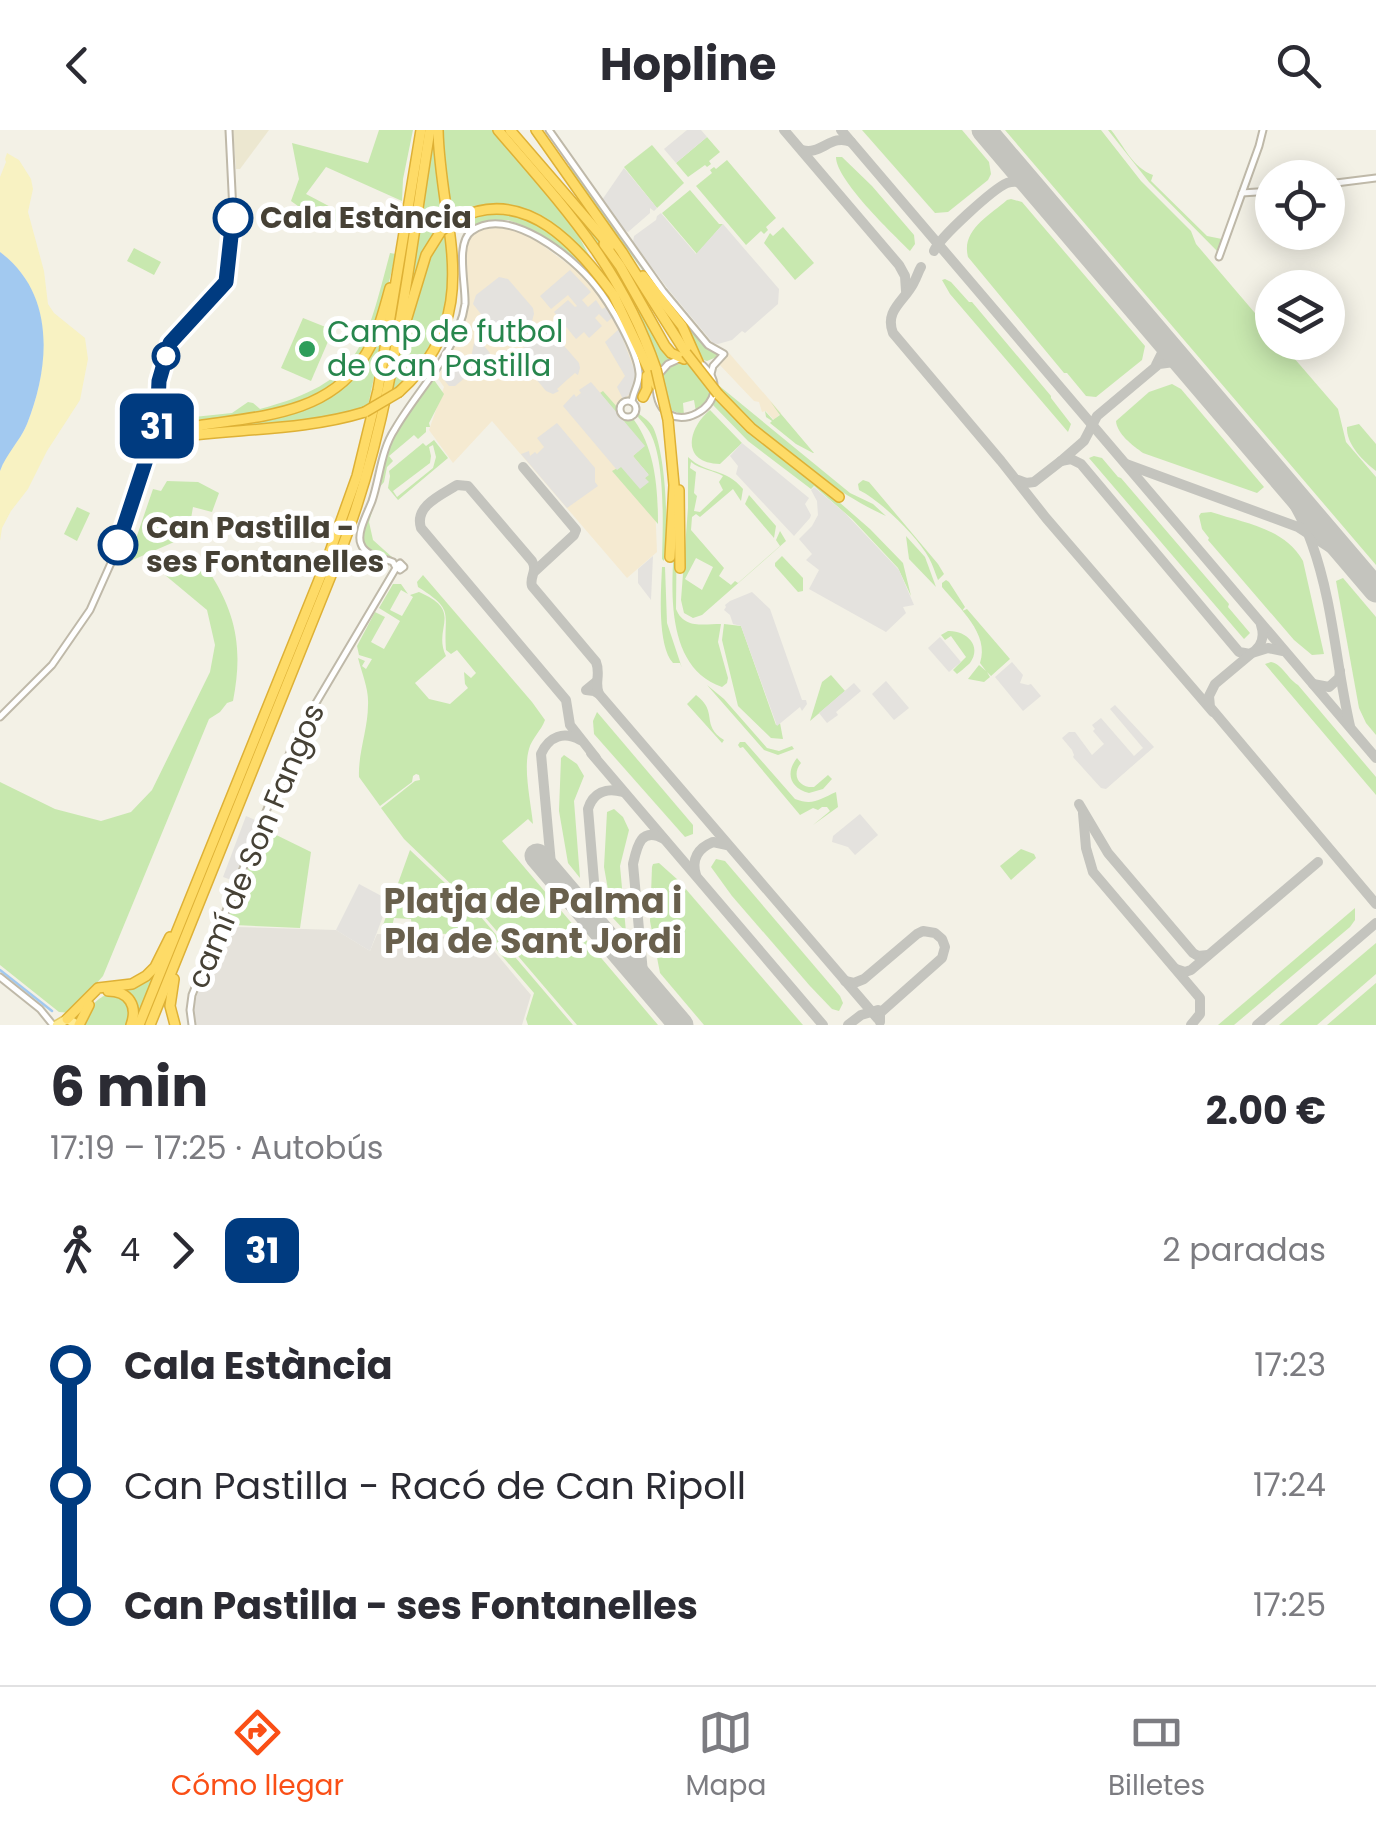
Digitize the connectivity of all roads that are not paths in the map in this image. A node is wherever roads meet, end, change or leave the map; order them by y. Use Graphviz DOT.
graph roads {
  1 [pos="421,130"];
  2 [pos="434,130"];
  3 [pos="498,130"];
  4 [pos="510,130"];
  5 [pos="536,130"];
  6 [pos="549,130"];
  7 [pos="1263,130"];
  8 [pos="228,132"];
  9 [pos="1376,178"];
  10 [pos="1345,182"];
  11 [pos="1255,192"];
  12 [pos="1242,193"];
  13 [pos="577,222"];
  14 [pos="593,227"];
  15 [pos="622,252"];
  16 [pos="1219,257"];
  17 [pos="400,258"];
  18 [pos="649,294"];
  19 [pos="615,298"];
  20 [pos="685,356"];
  21 [pos="719,358"];
  22 [pos="700,363"];
  23 [pos="645,364"];
  24 [pos="710,374"];
  25 [pos="389,380"];
  26 [pos="656,385"];
  27 [pos="658,400"];
  28 [pos="634,401"];
  29 [pos="159,411"];
  30 [pos="198,430"];
  31 [pos="153,436"];
  32 [pos="670,438"];
  33 [pos="145,461"];
  34 [pos="838,496"];
  35 [pos="670,557"];
  36 [pos="680,568"];
  37 [pos="0,717"];
  38 [pos="196,898"];
  39 [pos="0,977"];
  40 [pos="40,1009"];
  41 [pos="60,1022"];
  42 [pos="78,1025"];
  43 [pos="135,1025"];
  44 [pos="150,1025"];
  45 [pos="175,1025"];
  46 [pos="192,1025"];
  1 -- 17 [label="highway"];
  2 -- 25 [label="highway"];
  2 -- 30 [label="highway, bridge"];
  3 -- 13 [label="highway"];
  4 -- 14 [label="highway"];
  5 -- 15 [label="highway"];
  6 -- 21 [label="street"];
  7 -- 12 [label="street"];
  8 -- 29 [label="street"];
  9 -- 10 [label="street"];
  11 -- 12 [label="street"];
  12 -- 16 [label="street"];
  13 -- 19 [label="highway"];
  13 -- 32 [label="highway, bridge"];
  14 -- 18 [label="highway"];
  14 -- 20 [label="highway"];
  15 -- 18 [label="highway"];
  15 -- 22 [label="highway"];
  17 -- 30 [label="highway"];
  17 -- 38 [label="highway"];
  18 -- 20 [label="highway"];
  19 -- 23 [label="highway"];
  19 -- 25 [label="highway, bridge"];
  20 -- 22 [label="street"];
  20 -- 26 [label="street"];
  20 -- 34 [label="highway, bridge"];
  21 -- 22 [label="street"];
  21 -- 24 [label="street"];
  22 -- 24 [label="street"];
  23 -- 26 [label="highway"];
  23 -- 28 [label="highway"];
  24 -- 27 [label="street"];
  25 -- 38 [label="highway"];
  26 -- 27 [label="street"];
  26 -- 28 [label="street"];
  27 -- 28 [label="street"];
  28 -- 46 [label="street, camí de Son Fangos"];
  29 -- 30 [label="highway"];
  29 -- 31 [label="street"];
  30 -- 31 [label="highway"];
  30 -- 33 [label="highway"];
  31 -- 33 [label="street"];
  32 -- 35 [label="highway"];
  32 -- 36 [label="highway"];
  33 -- 37 [label="street"];
  38 -- 41 [label="highway"];
  38 -- 43 [label="highway"];
  38 -- 44 [label="highway"];
  38 -- 45 [label="highway"];
  39 -- 40 [label="street"];
  40 -- 41 [label="street"];
  40 -- 41 [label="street"];
  41 -- 42 [label="main road"];
  42 -- 43 [label="highway"];
}
